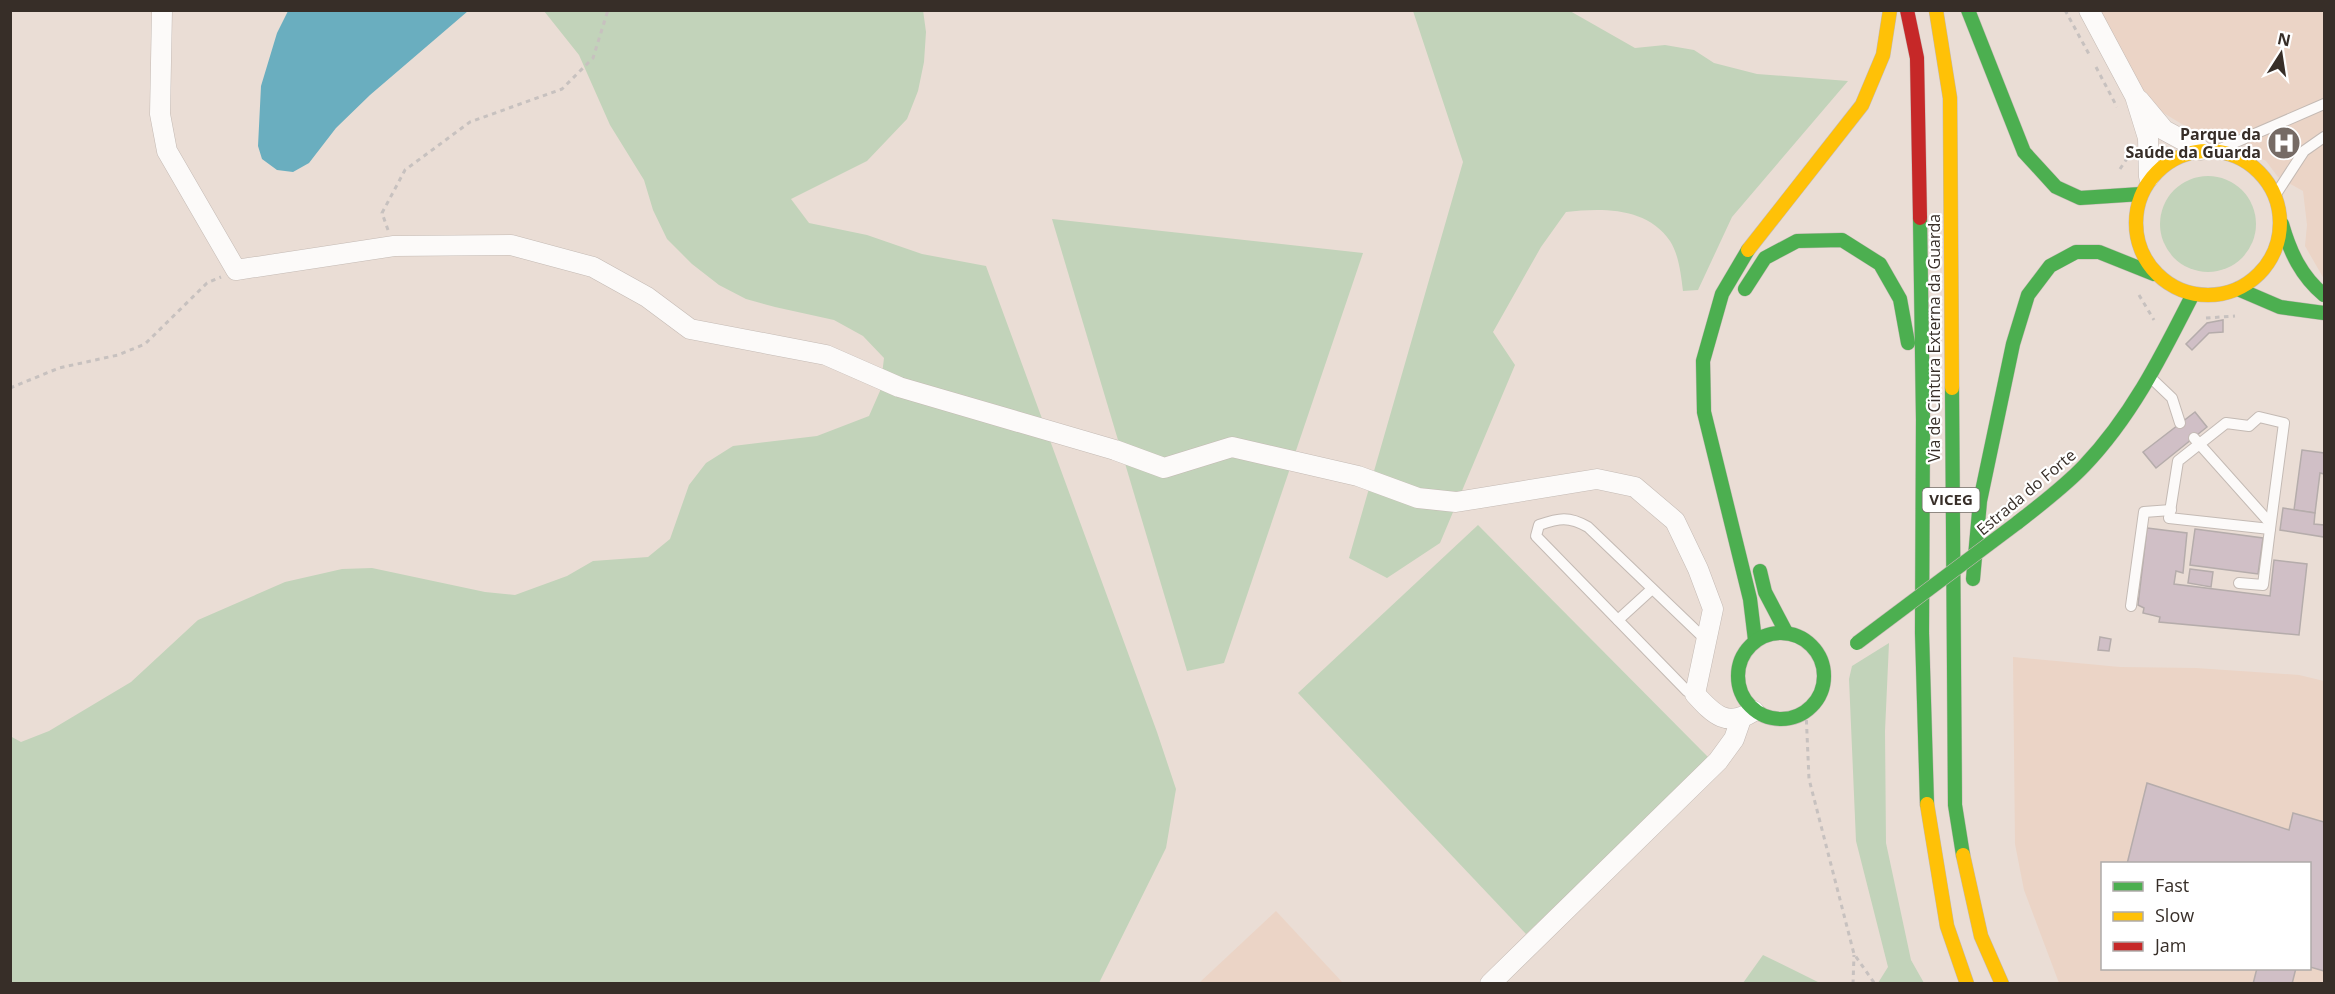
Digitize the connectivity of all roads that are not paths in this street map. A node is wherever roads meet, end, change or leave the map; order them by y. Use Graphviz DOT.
graph roads {
  1 [pos="162,10"];
  2 [pos="1890,10"];
  3 [pos="1907,10"];
  4 [pos="1936,10"];
  5 [pos="1968,10"];
  6 [pos="2089,10"];
  7 [pos="2135,96"];
  8 [pos="2325,104"];
  9 [pos="2325,137"];
  10 [pos="2211,150"];
  11 [pos="2145,185"];
  12 [pos="2276,194"];
  13 [pos="2282,224"];
  14 [pos="2154,274"];
  15 [pos="2238,289"];
  16 [pos="2193,294"];
  17 [pos="2325,295"];
  18 [pos="1736,302"];
  19 [pos="2325,313"];
  20 [pos="2150,377"];
  21 [pos="1923,419"];
  22 [pos="2180,423"];
  23 [pos="2197,442"];
  24 [pos="2171,510"];
  25 [pos="2270,526"];
  26 [pos="1757,559"];
  27 [pos="2239,583"];
  28 [pos="1652,588"];
  29 [pos="1971,596"];
  30 [pos="2131,606"];
  31 [pos="1618,620"];
  32 [pos="1968,631"];
  33 [pos="1786,632"];
  34 [pos="1755,640"];
  35 [pos="1708,642"];
  36 [pos="1853,645"];
  37 [pos="1695,694"];
  38 [pos="1748,715"];
  39 [pos="1955,805"];
  40 [pos="1490,984"];
  41 [pos="1967,984"];
  42 [pos="2002,984"];
  1 -- 35 [label="street"];
  2 -- 34 [label="main road"];
  3 -- 21 [label="main road, Via de Cintura Externa da Guarda / VICEG"];
  4 -- 39 [label="main road, Via de Cintura Externa da Guarda / VICEG"];
  5 -- 11 [label="main road"];
  6 -- 7 [label="street"];
  7 -- 10 [label="street"];
  7 -- 11 [label="street"];
  8 -- 10 [label="lane"];
  9 -- 12 [label="lane"];
  10 -- 11 [label="main road"];
  10 -- 12 [label="main road"];
  11 -- 14 [label="main road"];
  12 -- 13 [label="main road"];
  13 -- 15 [label="main road"];
  13 -- 17 [label="main road"];
  14 -- 16 [label="main road"];
  14 -- 29 [label="main road"];
  15 -- 16 [label="main road"];
  15 -- 19 [label="main road"];
  16 -- 20 [label="main road, Estrada do Forte"];
  18 -- 21 [label="main road"];
  20 -- 22 [label="lane"];
  20 -- 36 [label="main road, Estrada do Forte, bridge"];
  21 -- 41 [label="main road, Via de Cintura Externa da Guarda / VICEG"];
  23 -- 24 [label="lane"];
  23 -- 25 [label="lane"];
  23 -- 25 [label="lane"];
  24 -- 25 [label="lane"];
  24 -- 30 [label="lane"];
  25 -- 27 [label="lane"];
  26 -- 33 [label="main road"];
  28 -- 31 [label="lane"];
  28 -- 31 [label="lane"];
  28 -- 35 [label="lane"];
  31 -- 37 [label="lane"];
  32 -- 39 [label="main road"];
  33 -- 34 [label="main road"];
  33 -- 38 [label="main road"];
  34 -- 38 [label="main road"];
  35 -- 37 [label="street"];
  37 -- 38 [label="street"];
  38 -- 40 [label="street"];
  39 -- 42 [label="main road, Via de Cintura Externa da Guarda / VICEG"];
}
